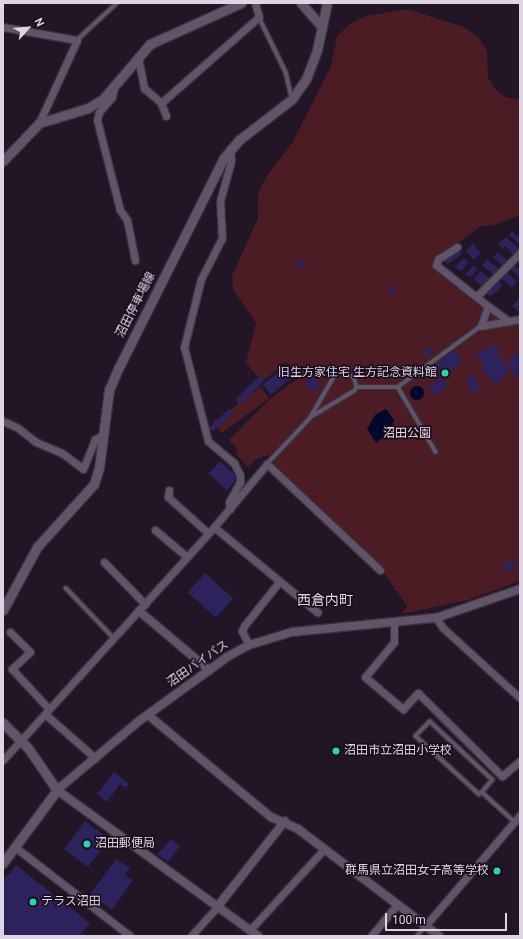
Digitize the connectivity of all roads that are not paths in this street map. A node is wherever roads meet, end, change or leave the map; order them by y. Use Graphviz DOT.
graph roads {
  1 [pos="117,3"];
  2 [pos="241,3"];
  3 [pos="255,3"];
  4 [pos="301,3"];
  5 [pos="327,3"];
  6 [pos="259,17"];
  7 [pos="3,27"];
  8 [pos="322,28"];
  9 [pos="77,40"];
  10 [pos="138,57"];
  11 [pos="114,88"];
  12 [pos="292,99"];
  13 [pos="161,103"];
  14 [pos="166,116"];
  15 [pos="39,123"];
  16 [pos="230,149"];
  17 [pos="3,161"];
  18 [pos="457,247"];
  19 [pos="520,253"];
  20 [pos="135,260"];
  21 [pos="478,295"];
  22 [pos="488,306"];
  23 [pos="520,319"];
  24 [pos="508,321"];
  25 [pos="481,326"];
  26 [pos="357,387"];
  27 [pos="398,387"];
  28 [pos="310,418"];
  29 [pos="3,421"];
  30 [pos="103,434"];
  31 [pos="436,452"];
  32 [pos="267,464"];
  33 [pos="169,490"];
  34 [pos="230,509"];
  35 [pos="214,527"];
  36 [pos="155,530"];
  37 [pos="208,533"];
  38 [pos="186,556"];
  39 [pos="104,562"];
  40 [pos="380,570"];
  41 [pos="279,582"];
  42 [pos="66,588"];
  43 [pos="520,589"];
  44 [pos="144,604"];
  45 [pos="3,610"];
  46 [pos="139,611"];
  47 [pos="317,612"];
  48 [pos="436,618"];
  49 [pos="394,622"];
  50 [pos="10,632"];
  51 [pos="114,638"];
  52 [pos="249,645"];
  53 [pos="209,670"];
  54 [pos="520,698"];
  55 [pos="47,711"];
  56 [pos="148,715"];
  57 [pos="3,723"];
  58 [pos="21,741"];
  59 [pos="95,758"];
  60 [pos="3,760"];
  61 [pos="520,761"];
  62 [pos="57,790"];
  63 [pos="482,792"];
  64 [pos="520,815"];
  65 [pos="285,821"];
  66 [pos="514,821"];
  67 [pos="15,847"];
  68 [pos="324,849"];
  69 [pos="3,863"];
  70 [pos="397,905"];
  71 [pos="218,906"];
  72 [pos="425,926"];
  73 [pos="250,930"];
  74 [pos="130,936"];
  75 [pos="191,936"];
  76 [pos="258,936"];
  77 [pos="371,936"];
  78 [pos="417,936"];
  79 [pos="439,936"];
  1 -- 9 [label="lane"];
  2 -- 10 [label="main road"];
  3 -- 6 [label="street"];
  4 -- 8 [label="main road"];
  5 -- 8 [label="main road, 沼田停車場線"];
  6 -- 12 [label="lane"];
  6 -- 13 [label="street"];
  7 -- 9 [label="street"];
  8 -- 12 [label="main road, 沼田停車場線"];
  9 -- 15 [label="street"];
  10 -- 11 [label="main road"];
  10 -- 13 [label="street"];
  11 -- 15 [label="main road"];
  11 -- 20 [label="street"];
  12 -- 16 [label="main road, 沼田停車場線"];
  13 -- 14 [label="street"];
  15 -- 17 [label="main road"];
  16 -- 30 [label="main road, 沼田停車場線"];
  16 -- 34 [label="street"];
  18 -- 21 [label="street"];
  19 -- 21 [label="street"];
  21 -- 22 [label="street"];
  22 -- 24 [label="street"];
  22 -- 25 [label="street"];
  23 -- 24 [label="street"];
  24 -- 25 [label="street"];
  25 -- 27 [label="lane"];
  26 -- 27 [label="lane"];
  26 -- 28 [label="lane"];
  26 -- 28 [label="lane"];
  27 -- 31 [label="lane"];
  28 -- 32 [label="lane"];
  29 -- 30 [label="street"];
  30 -- 45 [label="main road, 沼田停車場線"];
  32 -- 34 [label="street"];
  32 -- 40 [label="street"];
  33 -- 37 [label="street"];
  34 -- 35 [label="street"];
  35 -- 37 [label="street"];
  35 -- 41 [label="street"];
  36 -- 38 [label="street"];
  37 -- 38 [label="street"];
  38 -- 44 [label="street"];
  39 -- 44 [label="street"];
  41 -- 47 [label="street"];
  41 -- 52 [label="street"];
  42 -- 51 [label="lane"];
  43 -- 48 [label="street, 沼田バイパス"];
  44 -- 46 [label="street"];
  46 -- 51 [label="street"];
  46 -- 53 [label="street"];
  48 -- 49 [label="street, 沼田バイパス"];
  48 -- 54 [label="street"];
  49 -- 52 [label="street, 沼田バイパス"];
  49 -- 61 [label="street"];
  50 -- 55 [label="street"];
  51 -- 55 [label="street"];
  52 -- 53 [label="street, 沼田バイパス"];
  53 -- 56 [label="street, 沼田バイパス"];
  55 -- 58 [label="street"];
  55 -- 59 [label="street"];
  56 -- 59 [label="street, 沼田バイパス"];
  56 -- 65 [label="street"];
  57 -- 58 [label="main road"];
  58 -- 60 [label="street"];
  58 -- 62 [label="main road"];
  59 -- 62 [label="street, 沼田バイパス"];
  62 -- 67 [label="main road"];
  62 -- 71 [label="street"];
  63 -- 63 [label="lane"];
  63 -- 66 [label="lane"];
  64 -- 66 [label="street"];
  65 -- 68 [label="street"];
  65 -- 71 [label="street"];
  66 -- 72 [label="street"];
  67 -- 69 [label="main road"];
  67 -- 74 [label="street"];
  68 -- 70 [label="street"];
  68 -- 73 [label="street"];
  70 -- 72 [label="street"];
  70 -- 77 [label="street"];
  71 -- 73 [label="street"];
  71 -- 75 [label="street"];
  72 -- 78 [label="lane"];
  72 -- 79 [label="street"];
  73 -- 76 [label="street"];
}
